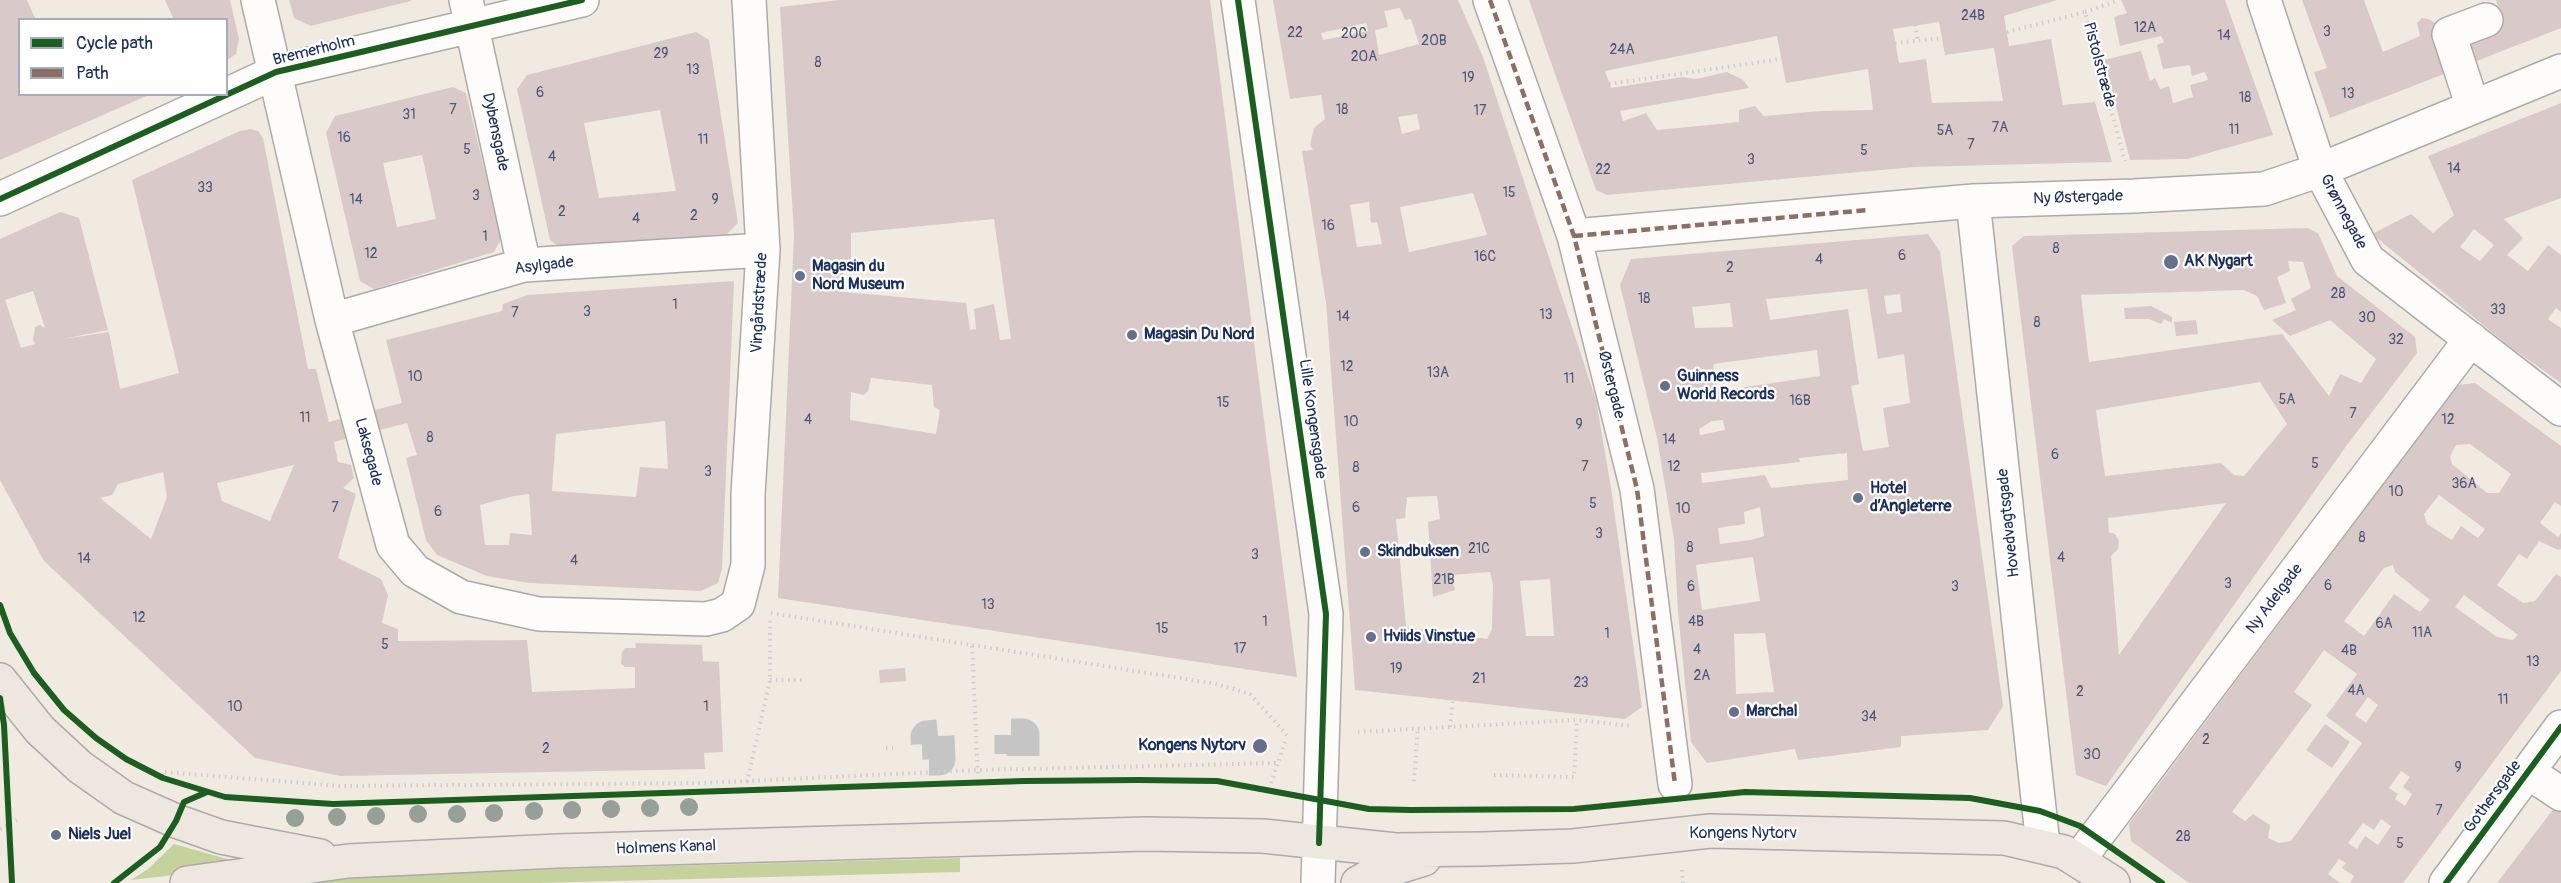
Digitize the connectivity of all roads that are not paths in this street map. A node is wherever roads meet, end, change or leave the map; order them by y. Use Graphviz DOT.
graph roads {
  1 [pos="258,0"];
  2 [pos="582,0"];
  3 [pos="749,0"];
  4 [pos="1238,0"];
  5 [pos="1490,0"];
  6 [pos="2264,0"];
  7 [pos="469,14"];
  8 [pos="2486,21"];
  9 [pos="2561,71"];
  10 [pos="276,72"];
  11 [pos="228,94"];
  12 [pos="224,96"];
  13 [pos="2473,107"];
  14 [pos="2320,170"];
  15 [pos="0,199"];
  16 [pos="1973,201"];
  17 [pos="1574,236"];
  18 [pos="763,250"];
  19 [pos="525,265"];
  20 [pos="332,320"];
  21 [pos="2471,339"];
  22 [pos="2561,409"];
  23 [pos="738,604"];
  24 [pos="0,680"];
  25 [pos="2561,727"];
  26 [pos="2528,772"];
  27 [pos="1675,784"];
  28 [pos="2561,794"];
  29 [pos="1146,834"];
  30 [pos="1319,843"];
  31 [pos="2043,845"];
  32 [pos="1458,849"];
  33 [pos="2079,860"];
  34 [pos="348,861"];
  35 [pos="187,883"];
  36 [pos="1318,883"];
  37 [pos="1358,883"];
  38 [pos="2114,883"];
  39 [pos="2446,883"];
  1 -- 10 [label="street, Laksegade"];
  2 -- 7 [label="street, Bremerholm"];
  3 -- 18 [label="street, Vingårdstræde"];
  4 -- 30 [label="street, Lille Kongensgade"];
  5 -- 17 [label="street, Østergade"];
  6 -- 14 [label="street, Grønnegade"];
  7 -- 10 [label="street, Bremerholm"];
  7 -- 19 [label="street, Dybensgade"];
  8 -- 13 [label="street"];
  9 -- 13 [label="street, Ny Østergade"];
  10 -- 11 [label="street, Bremerholm"];
  10 -- 20 [label="street, Laksegade"];
  12 -- 15 [label="street, Bremerholm"];
  13 -- 14 [label="street, Ny Østergade"];
  14 -- 16 [label="street, Ny Østergade"];
  14 -- 21 [label="street, Grønnegade"];
  16 -- 17 [label="street, Ny Østergade"];
  16 -- 31 [label="street, Hovedvagtsgade"];
  17 -- 27 [label="street, Østergade"];
  18 -- 19 [label="street, Asylgade"];
  18 -- 23 [label="street, Vingårdstræde"];
  19 -- 20 [label="street, Asylgade"];
  20 -- 23 [label="street, Laksegade"];
  21 -- 22 [label="street, Grønnegade"];
  21 -- 33 [label="street, Ny Adelgade"];
  24 -- 34 [label="main road"];
  25 -- 26 [label="street, Gothersgade"];
  26 -- 28 [label="street"];
  26 -- 39 [label="street, Gothersgade"];
  29 -- 30 [label="main road, Kongens Nytorv"];
  29 -- 34 [label="main road, Holmens Kanal"];
  30 -- 32 [label="main road, Kongens Nytorv"];
  30 -- 36 [label="street, Lille Kongensgade"];
  31 -- 32 [label="main road, Kongens Nytorv"];
  31 -- 33 [label="main road, Kongens Nytorv"];
  32 -- 37 [label="main road"];
  33 -- 38 [label="main road, Kongens Nytorv"];
  34 -- 35 [label="main road, Holmens Kanal"];
}
